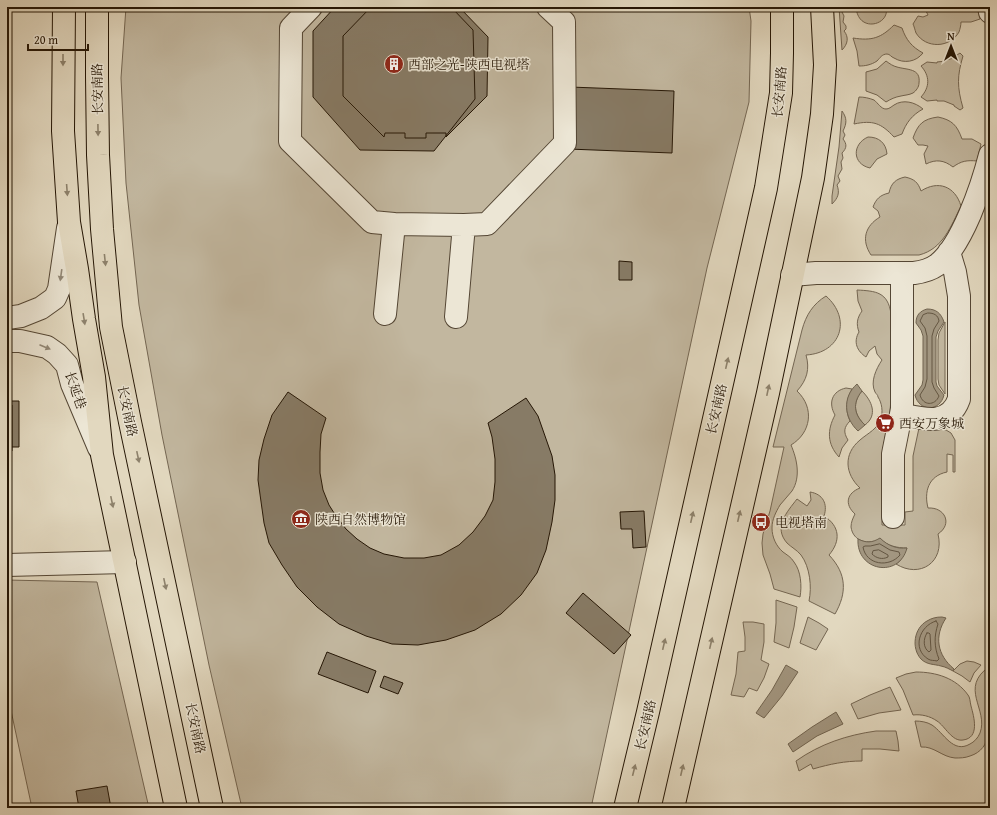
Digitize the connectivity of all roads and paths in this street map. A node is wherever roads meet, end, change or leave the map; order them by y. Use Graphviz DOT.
graph roads {
  1 [pos="64,7"];
  2 [pos="97,7"];
  3 [pos="311,7"];
  4 [pos="548,7"];
  5 [pos="782,7"];
  6 [pos="822,7"];
  7 [pos="989,7"];
  8 [pos="990,12"];
  9 [pos="990,155"];
  10 [pos="69,222"];
  11 [pos="394,224"];
  12 [pos="464,225"];
  13 [pos="949,252"];
  14 [pos="902,273"];
  15 [pos="792,275"];
  16 [pos="385,314"];
  17 [pos="456,317"];
  18 [pos="7,318"];
  19 [pos="7,340"];
  20 [pos="901,414"];
  21 [pos="102,455"];
  22 [pos="893,517"];
  23 [pos="125,562"];
  24 [pos="7,565"];
  25 [pos="176,808"];
  26 [pos="212,808"];
  27 [pos="625,808"];
  28 [pos="673,808"];
  1 -- 10 [label="main road, one-way"];
  2 -- 26 [label="main road, 长安南路, one-way"];
  3 -- 11 [label="street"];
  4 -- 12 [label="street"];
  27 -- 5 [label="main road, 长安南路, one-way"];
  6 -- 15 [label="main road"];
  7 -- 8 [label="street"];
  9 -- 13 [label="street"];
  10 -- 18 [label="street, one-way"];
  10 -- 21 [label="main road, one-way"];
  11 -- 12 [label="street"];
  11 -- 16 [label="street"];
  12 -- 17 [label="street"];
  13 -- 14 [label="street"];
  13 -- 20 [label="street"];
  14 -- 15 [label="street"];
  14 -- 20 [label="street"];
  28 -- 15 [label="main road, one-way"];
  19 -- 21 [label="street, 长延巷, one-way"];
  20 -- 22 [label="street"];
  21 -- 23 [label="main road, one-way"];
  23 -- 24 [label="street"];
  23 -- 25 [label="main road"];
}
